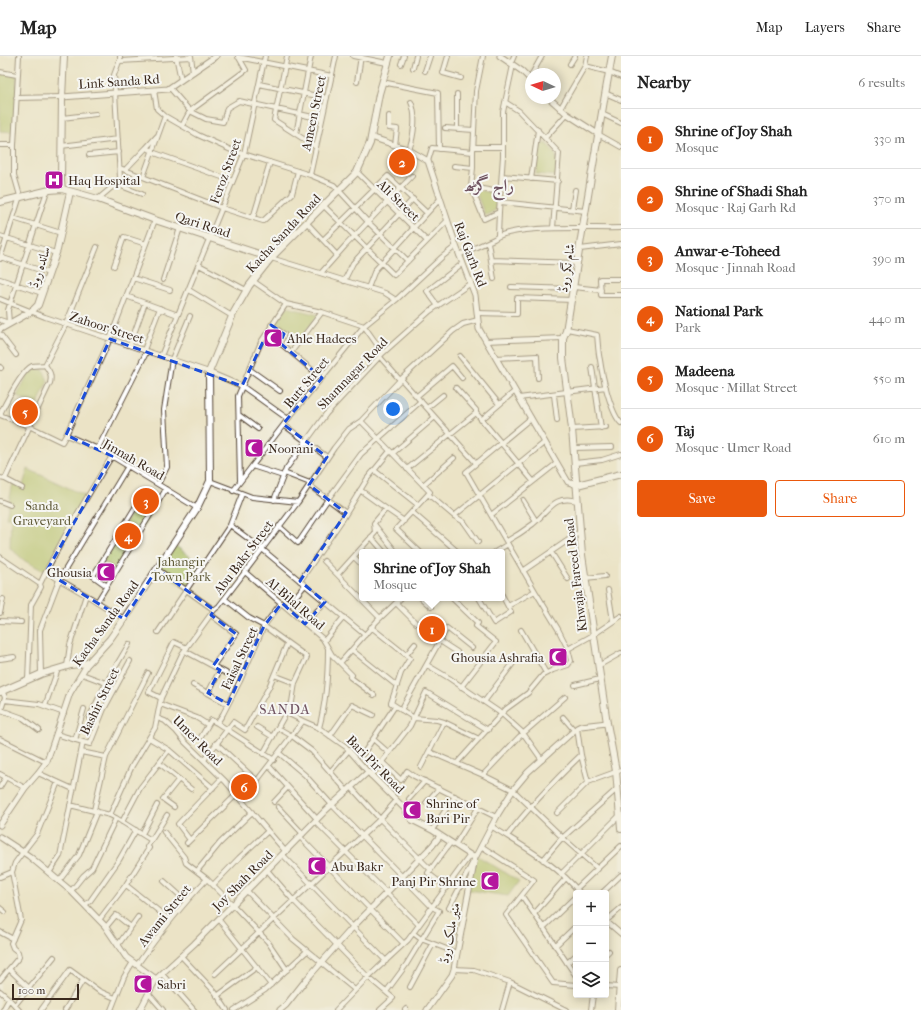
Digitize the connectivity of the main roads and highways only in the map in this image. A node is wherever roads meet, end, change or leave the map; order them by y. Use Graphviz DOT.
graph roads {
  1 [pos="64,56"];
  2 [pos="390,56"];
  3 [pos="612,56"];
  4 [pos="62,189"];
  5 [pos="70,192"];
  6 [pos="0,202"];
  7 [pos="271,258"];
  8 [pos="0,329"];
  9 [pos="621,474"];
  10 [pos="577,485"];
  11 [pos="1,691"];
  12 [pos="619,770"];
  13 [pos="621,829"];
  14 [pos="621,971"];
  15 [pos="618,1010"];
  1 -- 4 [label="main road"];
  2 -- 7 [label="main road, Kacha Sanda Road"];
  3 -- 10 [label="main road, شام نگر روڈ"];
  4 -- 5 [label="main road, Qari Road"];
  4 -- 6 [label="main road, Qari Road"];
  5 -- 7 [label="main road, Qari Road"];
  5 -- 8 [label="main road, ساندہ روڈ"];
  7 -- 11 [label="main road, Kacha Sanda Road"];
  9 -- 10 [label="main road"];
  10 -- 12 [label="main road, Khwaja Fareed Road"];
  12 -- 13 [label="main road, Khwaja Fareed Road"];
  14 -- 15 [label="main road"];
}
